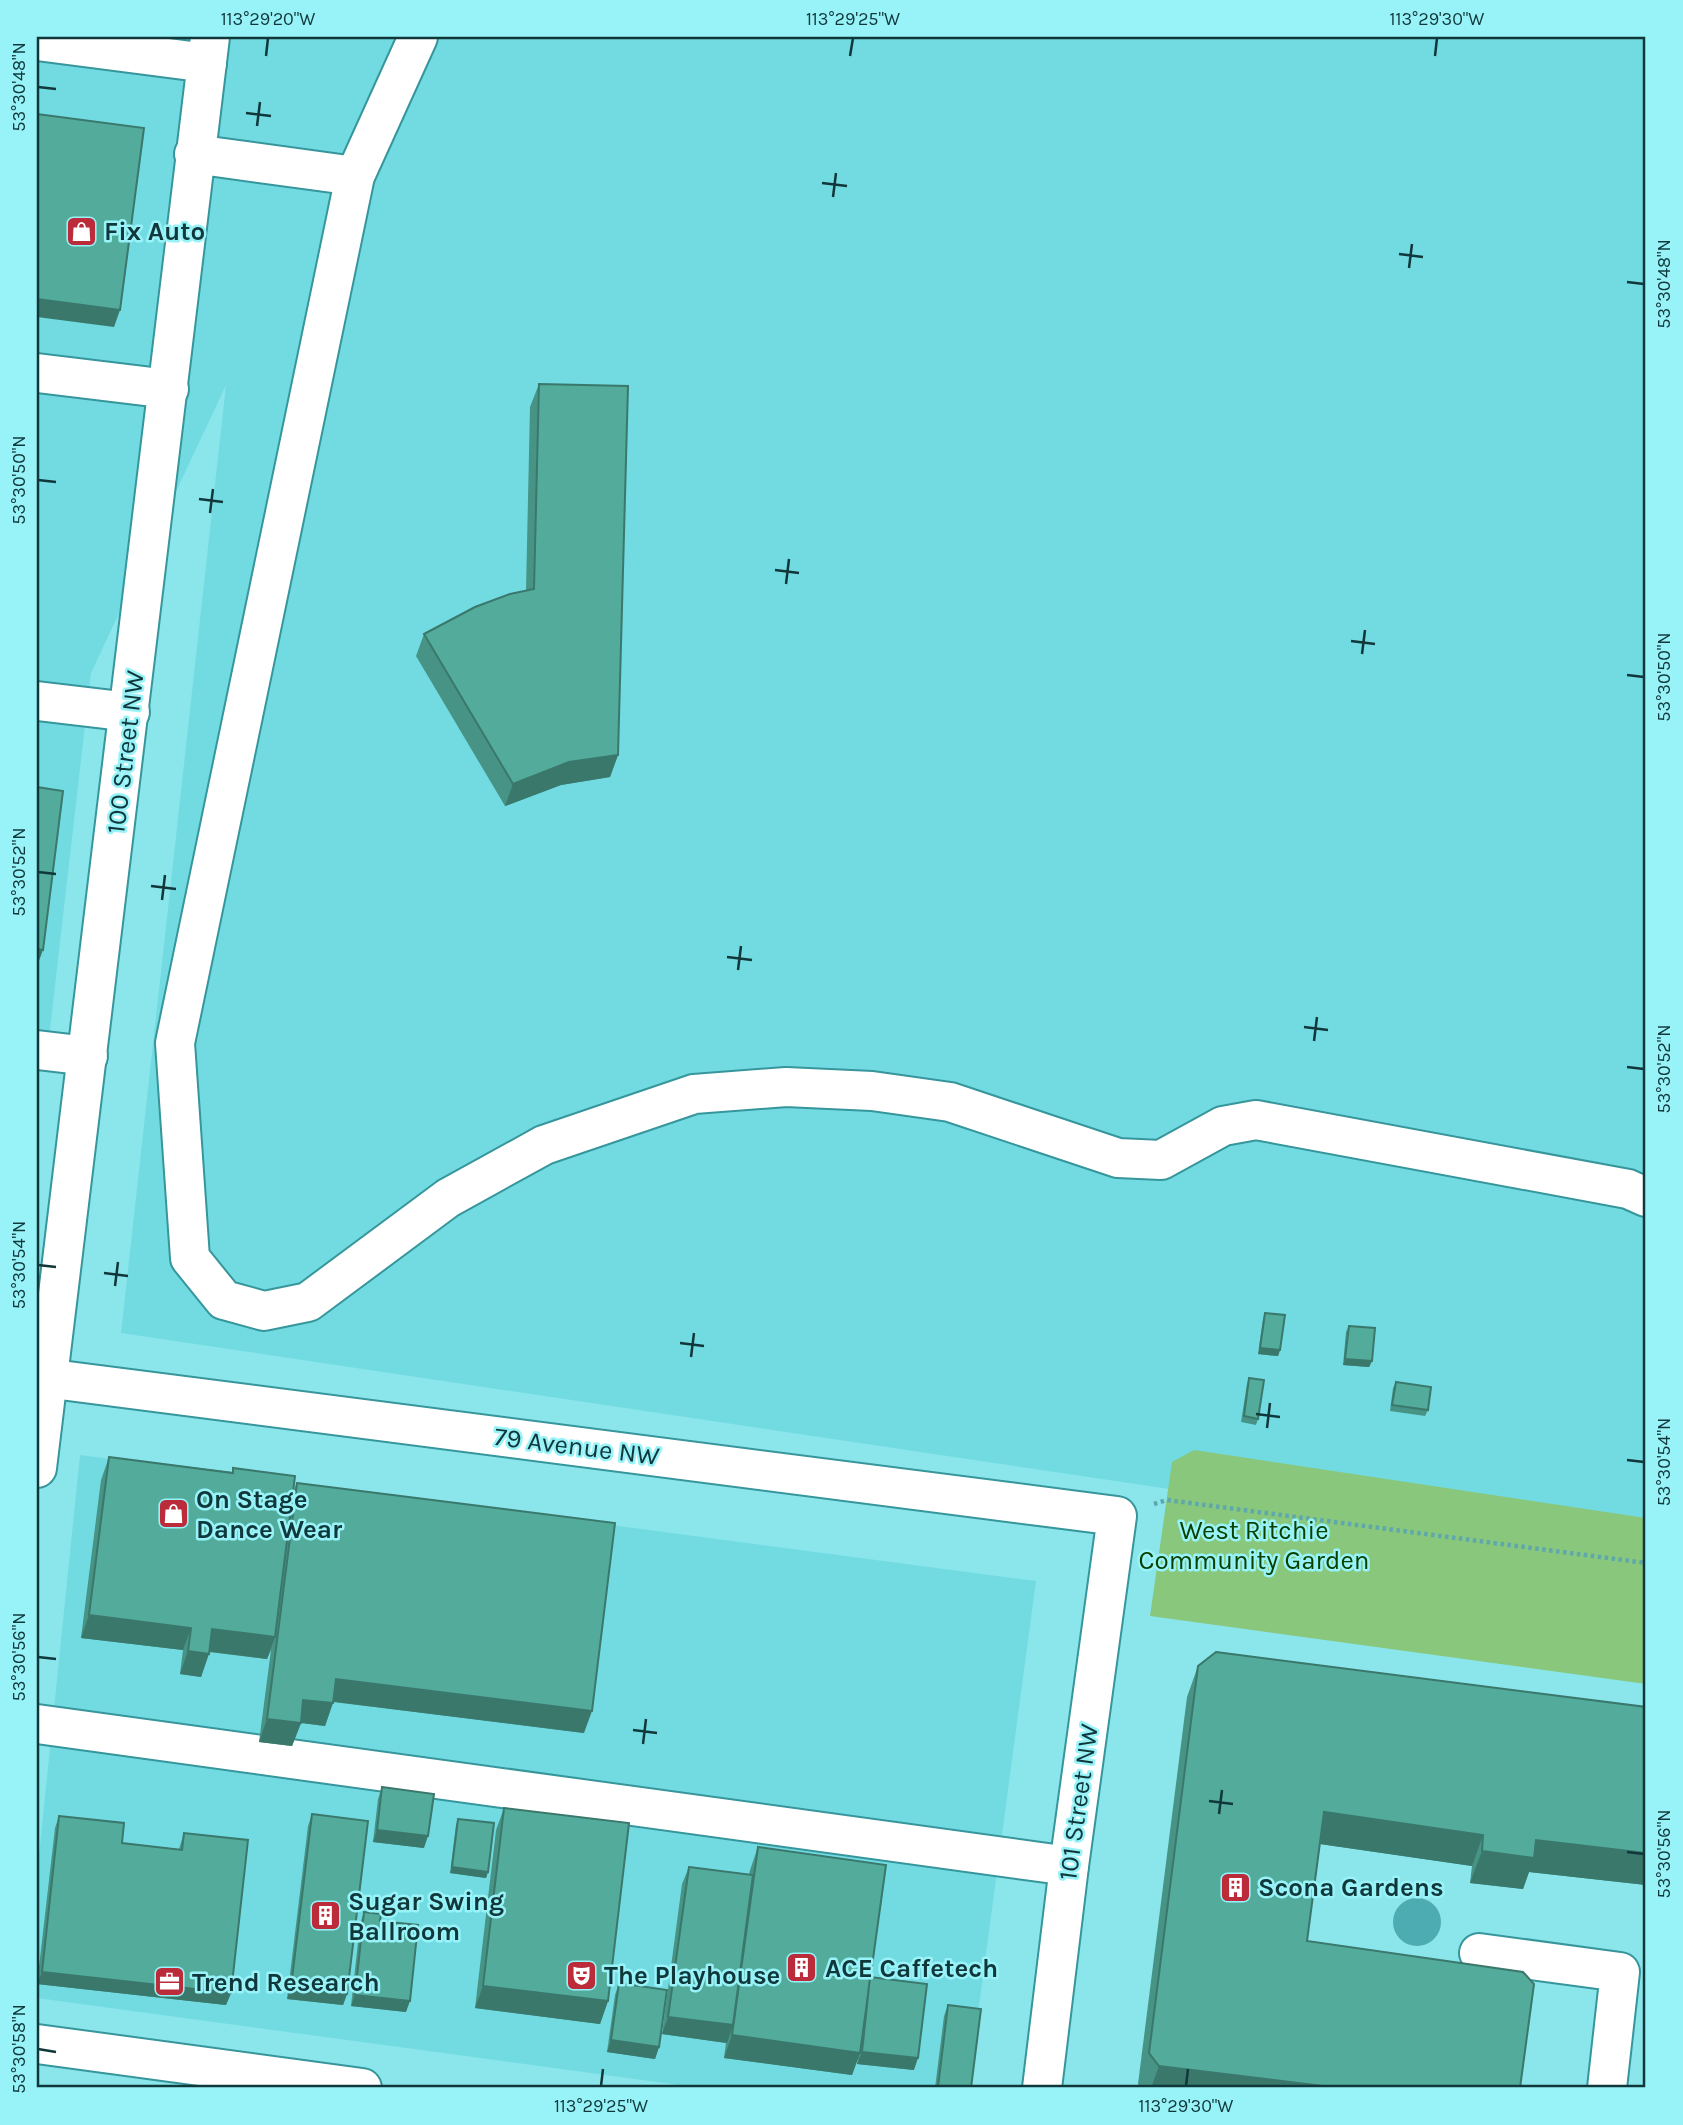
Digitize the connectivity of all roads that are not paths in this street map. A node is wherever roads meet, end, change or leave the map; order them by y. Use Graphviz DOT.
graph roads {
  1 [pos="418,37"];
  2 [pos="37,41"];
  3 [pos="208,50"];
  4 [pos="194,154"];
  5 [pos="355,176"];
  6 [pos="37,373"];
  7 [pos="169,389"];
  8 [pos="37,701"];
  9 [pos="130,712"];
  10 [pos="37,1049"];
  11 [pos="88,1056"];
  12 [pos="1646,1197"];
  13 [pos="42,1378"];
  14 [pos="37,1468"];
  15 [pos="1117,1516"];
  16 [pos="37,1724"];
  17 [pos="1069,1866"];
  18 [pos="1479,1953"];
  19 [pos="37,2044"];
  20 [pos="362,2088"];
  21 [pos="1042,2088"];
  22 [pos="1607,2088"];
  1 -- 5 [label="street"];
  2 -- 3 [label="street"];
  3 -- 4 [label="street, 100 Street NW"];
  4 -- 5 [label="street"];
  4 -- 7 [label="street, 100 Street NW"];
  5 -- 12 [label="street"];
  6 -- 7 [label="street"];
  7 -- 9 [label="street, 100 Street NW"];
  8 -- 9 [label="street"];
  9 -- 11 [label="street, 100 Street NW"];
  10 -- 11 [label="street"];
  11 -- 13 [label="street, 100 Street NW"];
  13 -- 14 [label="street, 100 Street NW"];
  13 -- 15 [label="street, 79 Avenue NW"];
  15 -- 17 [label="street, 101 Street NW"];
  16 -- 17 [label="street"];
  17 -- 21 [label="street, 101 Street NW"];
  18 -- 22 [label="street"];
  19 -- 20 [label="street"];
}
